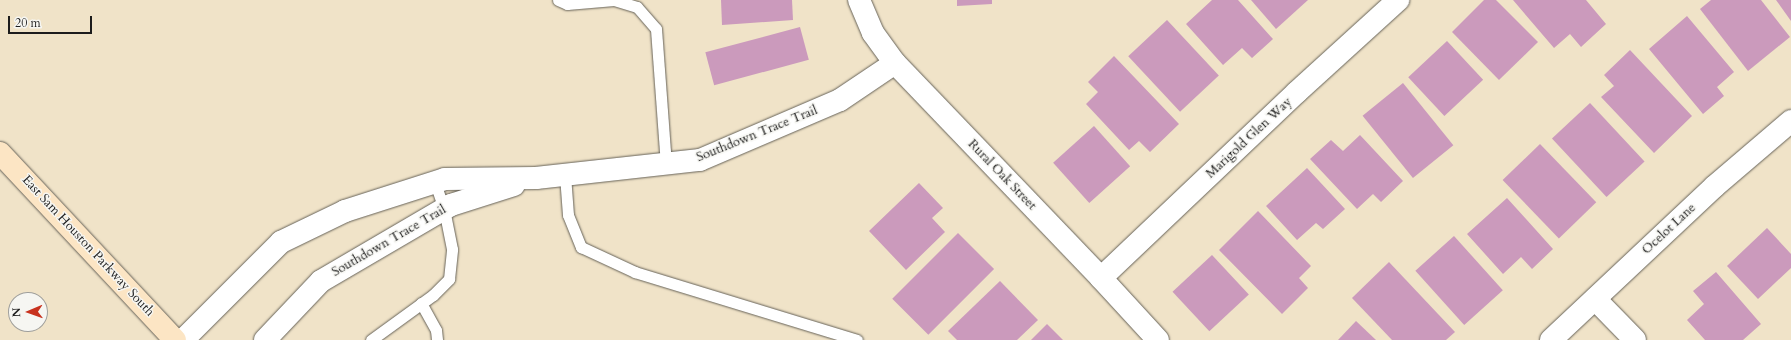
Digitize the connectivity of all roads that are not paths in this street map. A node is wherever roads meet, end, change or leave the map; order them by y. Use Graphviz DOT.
graph roads {
  1 [pos="558,0"];
  2 [pos="859,0"];
  3 [pos="1398,0"];
  4 [pos="895,63"];
  5 [pos="1791,121"];
  6 [pos="0,153"];
  7 [pos="666,164"];
  8 [pos="565,175"];
  9 [pos="536,178"];
  10 [pos="435,183"];
  11 [pos="444,209"];
  12 [pos="1101,278"];
  13 [pos="1595,299"];
  14 [pos="421,303"];
  15 [pos="175,340"];
  16 [pos="183,340"];
  17 [pos="265,340"];
  18 [pos="370,340"];
  19 [pos="437,340"];
  20 [pos="857,340"];
  21 [pos="1158,340"];
  22 [pos="1551,340"];
  23 [pos="1635,340"];
  1 -- 7 [label="lane"];
  2 -- 4 [label="street, Rural Oak Street"];
  3 -- 12 [label="street, Marigold Glen Way"];
  4 -- 7 [label="street, Southdown Trace Trail"];
  4 -- 12 [label="street, Rural Oak Street"];
  5 -- 13 [label="street, Ocelot Lane"];
  6 -- 15 [label="main road, East Sam Houston Parkway South"];
  7 -- 8 [label="street, Southdown Trace Trail"];
  8 -- 9 [label="street, Southdown Trace Trail"];
  8 -- 20 [label="lane"];
  9 -- 10 [label="street, Southdown Trace Trail"];
  9 -- 11 [label="street, Southdown Trace Trail"];
  10 -- 11 [label="lane"];
  10 -- 16 [label="street, Southdown Trace Trail"];
  11 -- 14 [label="lane"];
  11 -- 17 [label="street, Southdown Trace Trail"];
  12 -- 21 [label="street, Rural Oak Street"];
  13 -- 22 [label="street, Ocelot Lane"];
  13 -- 23 [label="street"];
  14 -- 18 [label="lane"];
  14 -- 19 [label="lane"];
}
